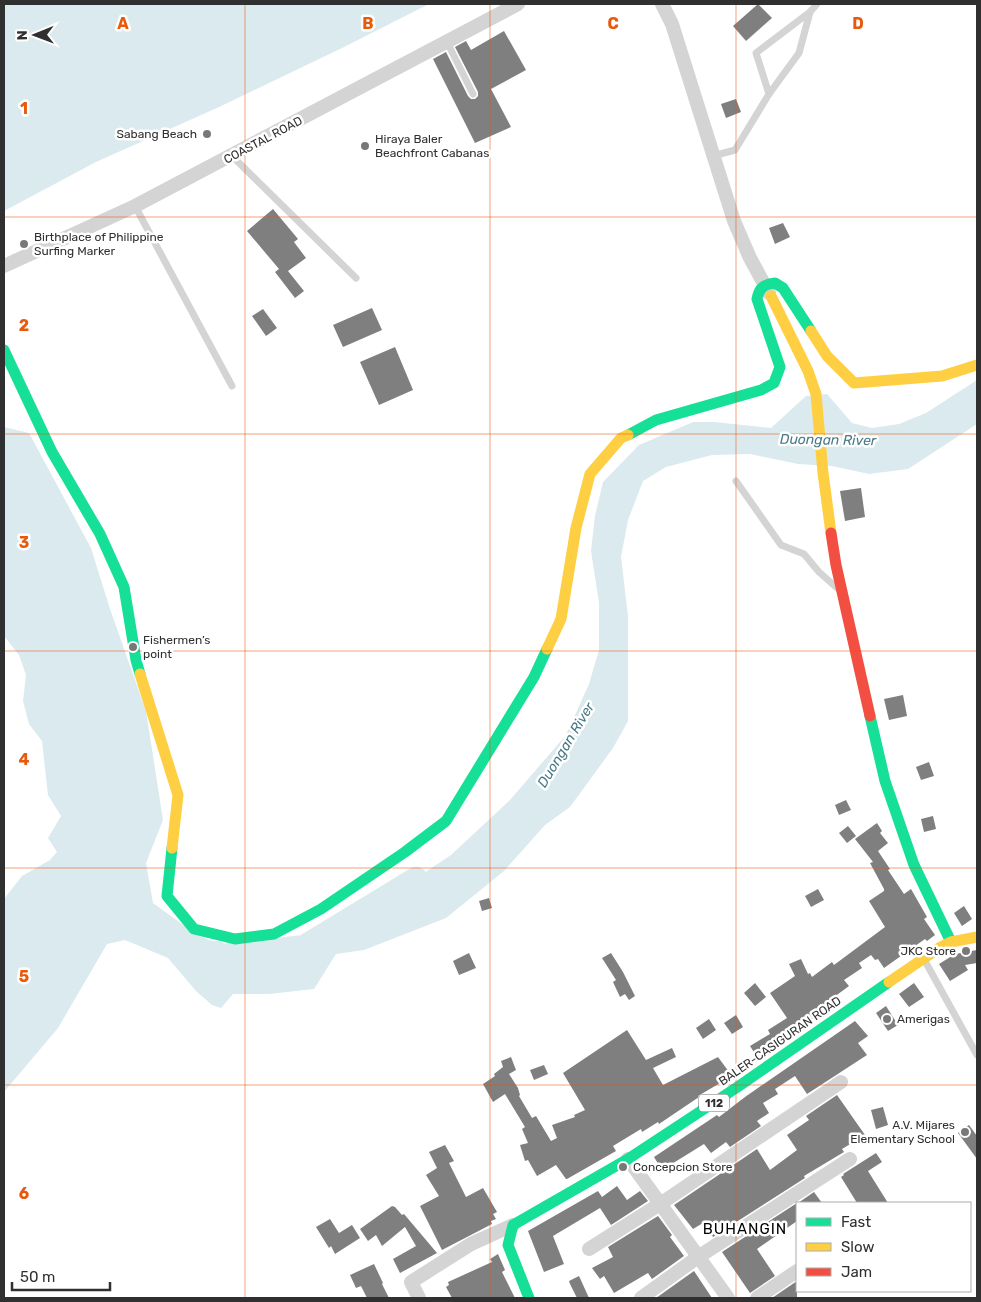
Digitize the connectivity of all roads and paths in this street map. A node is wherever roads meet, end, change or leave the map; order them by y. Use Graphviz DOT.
graph roads {
  1 [pos="518,4"];
  2 [pos="662,4"];
  3 [pos="817,4"];
  4 [pos="810,12"];
  5 [pos="447,42"];
  6 [pos="474,94"];
  7 [pos="769,94"];
  8 [pos="232,156"];
  9 [pos="713,156"];
  10 [pos="135,206"];
  11 [pos="4,266"];
  12 [pos="356,278"];
  13 [pos="768,290"];
  14 [pos="4,350"];
  15 [pos="977,366"];
  16 [pos="232,386"];
  17 [pos="736,481"];
  18 [pos="842,591"];
  19 [pos="977,937"];
  20 [pos="951,942"];
  21 [pos="924,959"];
  22 [pos="977,1055"];
  23 [pos="840,1082"];
  24 [pos="628,1159"];
  25 [pos="850,1159"];
  26 [pos="660,1204"];
  27 [pos="512,1225"];
  28 [pos="589,1249"];
  29 [pos="698,1258"];
  30 [pos="796,1272"];
  31 [pos="419,1298"];
  32 [pos="529,1298"];
  33 [pos="642,1298"];
  34 [pos="728,1298"];
  35 [pos="757,1298"];
  1 -- 5 [label="street, COASTAL ROAD"];
  2 -- 9 [label="street"];
  3 -- 4 [label="lane"];
  4 -- 7 [label="lane"];
  4 -- 7 [label="lane"];
  5 -- 6 [label="lane"];
  5 -- 8 [label="street, COASTAL ROAD"];
  7 -- 9 [label="lane"];
  8 -- 10 [label="street, COASTAL ROAD"];
  8 -- 12 [label="lane"];
  9 -- 13 [label="street"];
  10 -- 11 [label="street, COASTAL ROAD"];
  10 -- 16 [label="lane"];
  13 -- 14 [label="street"];
  13 -- 15 [label="street"];
  13 -- 18 [label="street"];
  17 -- 18 [label="lane"];
  18 -- 20 [label="street"];
  19 -- 20 [label="street, BALER-CASIGURAN ROAD / 112"];
  20 -- 21 [label="street, BALER-CASIGURAN ROAD / 112"];
  21 -- 22 [label="lane"];
  21 -- 24 [label="street, BALER-CASIGURAN ROAD / 112"];
  23 -- 26 [label="street"];
  24 -- 26 [label="street"];
  24 -- 27 [label="street, BALER-CASIGURAN ROAD / 112"];
  25 -- 29 [label="street"];
  26 -- 28 [label="street"];
  26 -- 29 [label="street"];
  27 -- 31 [label="street"];
  27 -- 32 [label="street"];
  29 -- 33 [label="street"];
  29 -- 34 [label="street"];
  30 -- 35 [label="street"];
}
